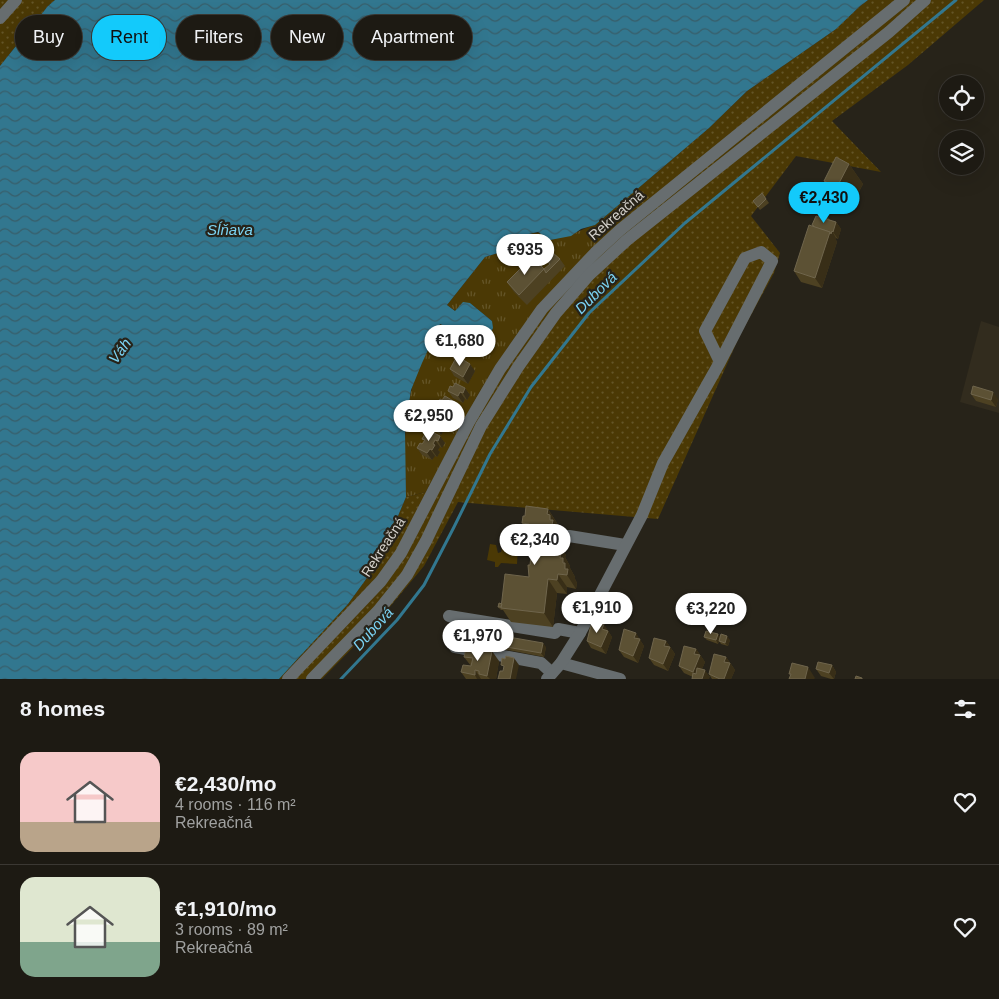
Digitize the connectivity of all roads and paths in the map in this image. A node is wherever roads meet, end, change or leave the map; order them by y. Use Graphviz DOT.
graph roads {
  1 [pos="16,0"];
  2 [pos="904,0"];
  3 [pos="925,0"];
  4 [pos="0,18"];
  5 [pos="542,309"];
  6 [pos="551,320"];
  7 [pos="720,362"];
  8 [pos="569,536"];
  9 [pos="626,545"];
  10 [pos="449,616"];
  11 [pos="580,633"];
  12 [pos="455,647"];
  13 [pos="561,663"];
  14 [pos="550,676"];
  15 [pos="288,679"];
  16 [pos="312,679"];
  17 [pos="620,679"];
  1 -- 4 [label="street"];
  2 -- 5 [label="street, Rekreačná"];
  3 -- 6 [label="street"];
  5 -- 6 [label="street"];
  5 -- 15 [label="street, Rekreačná"];
  6 -- 16 [label="street"];
  7 -- 7 [label="street"];
  7 -- 9 [label="street"];
  8 -- 9 [label="street"];
  9 -- 11 [label="street"];
  10 -- 11 [label="street"];
  11 -- 13 [label="street"];
  12 -- 14 [label="street"];
  13 -- 14 [label="street"];
  13 -- 17 [label="street"];
}
